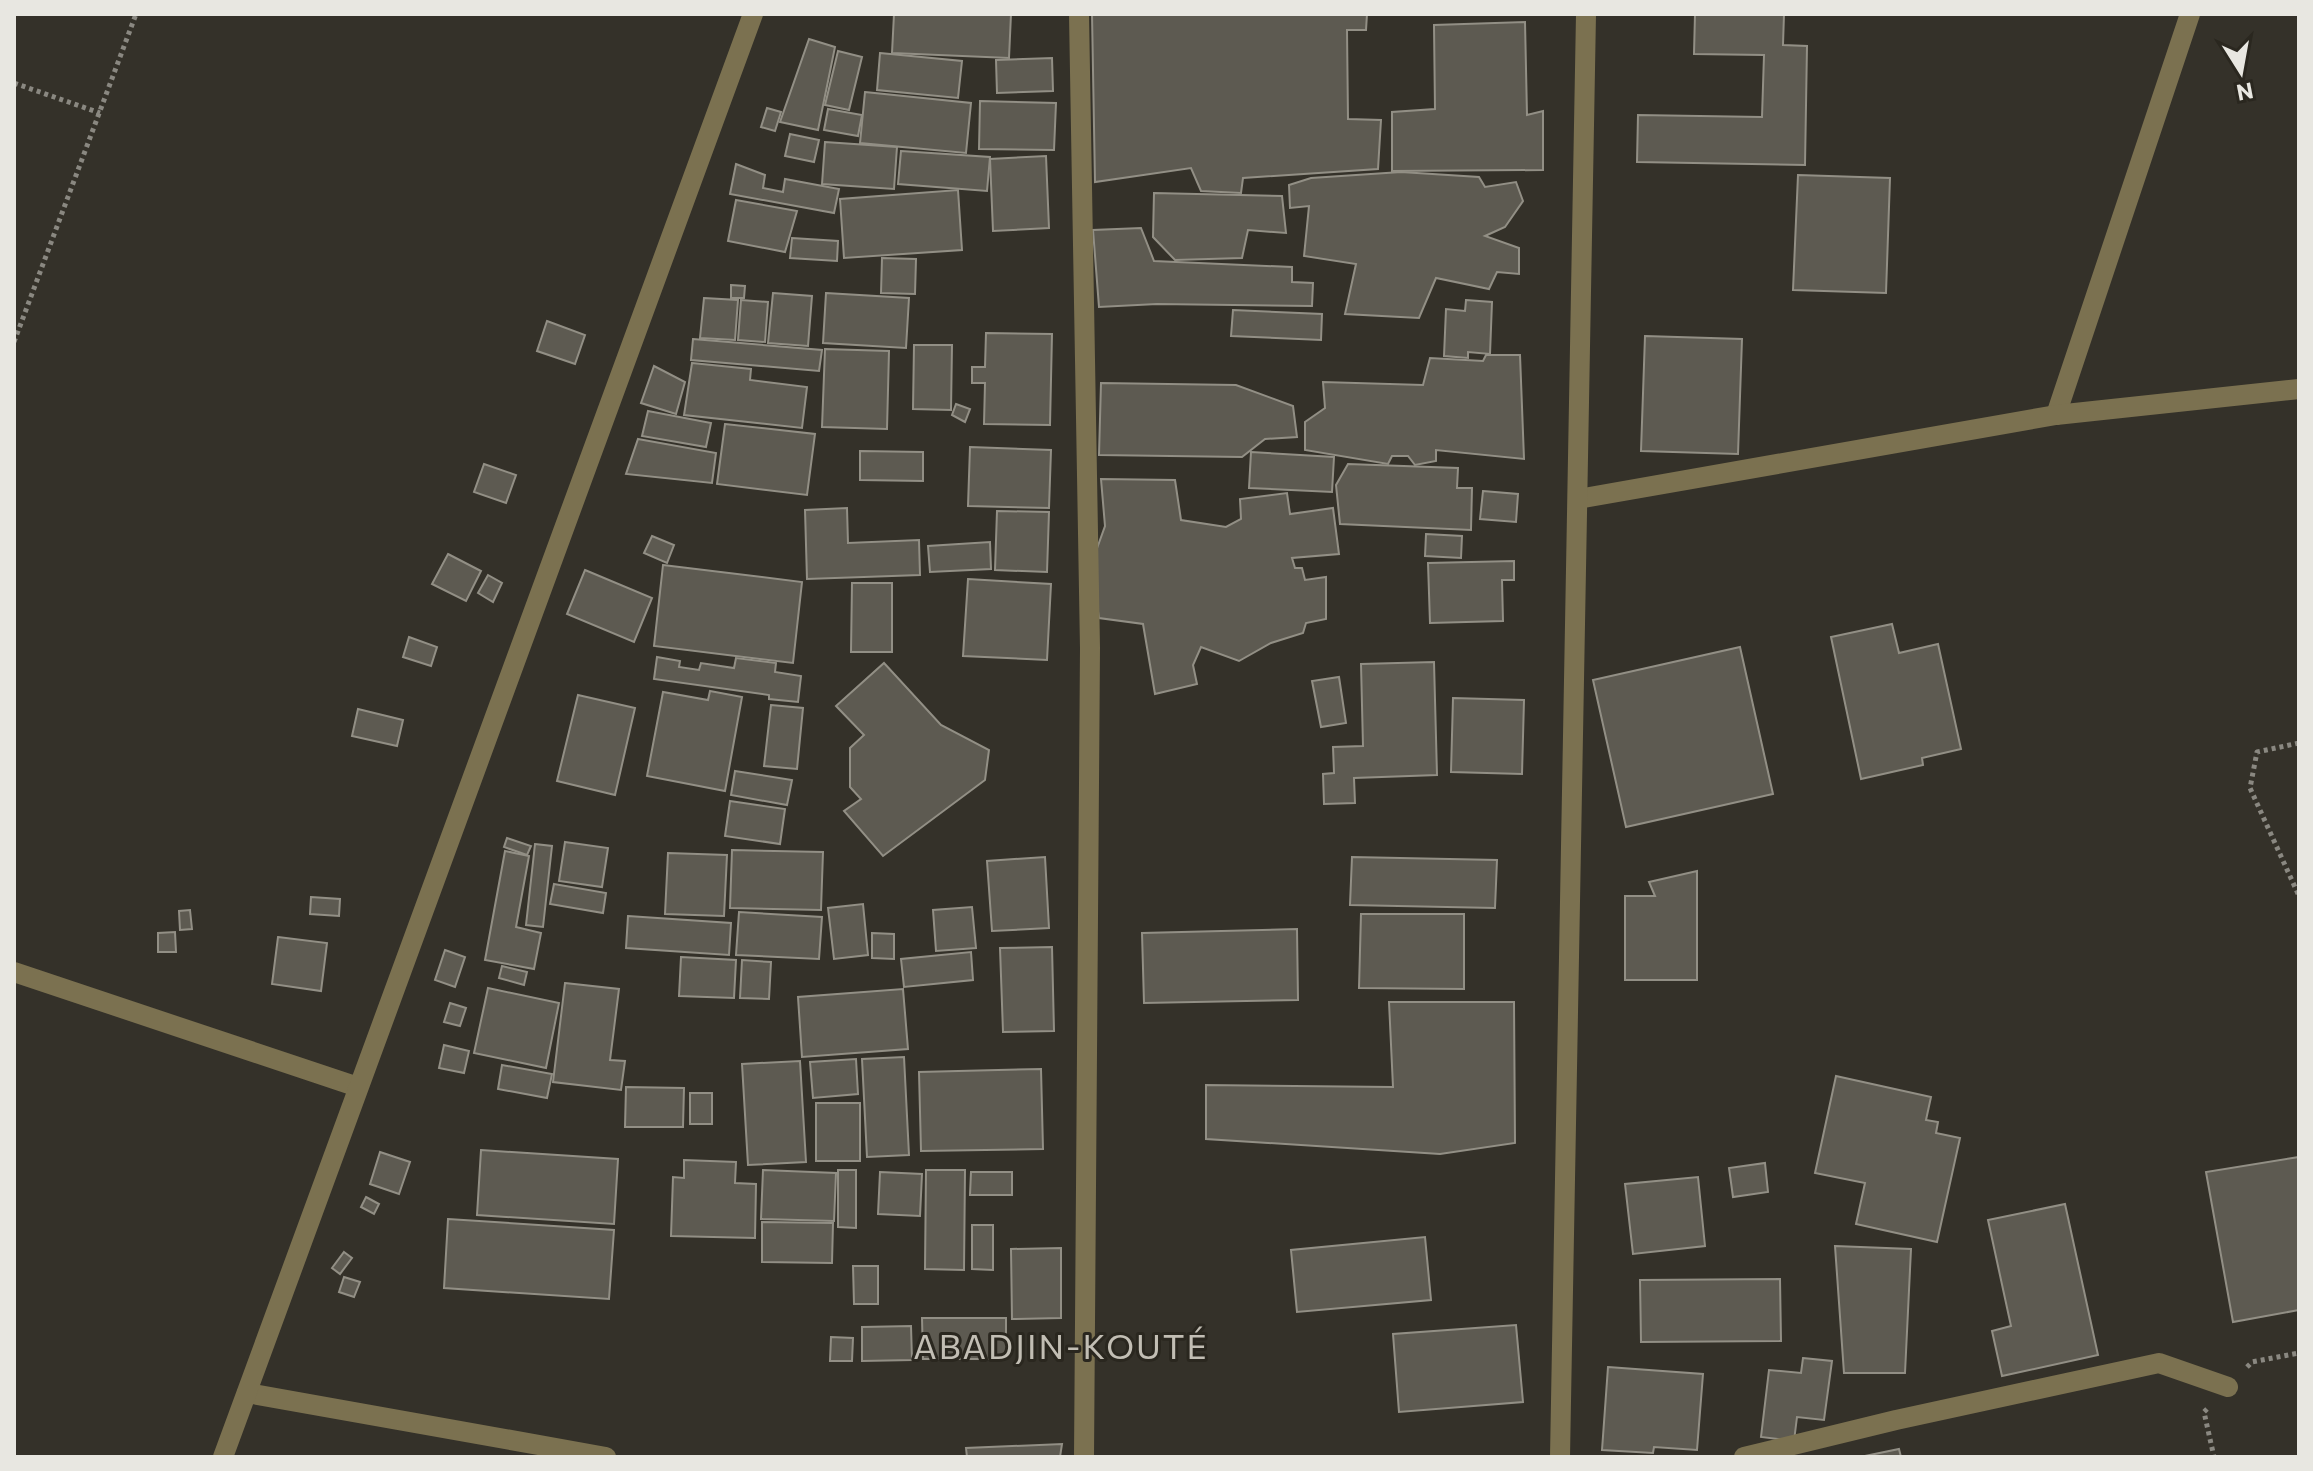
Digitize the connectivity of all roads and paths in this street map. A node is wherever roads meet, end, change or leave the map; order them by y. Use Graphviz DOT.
graph roads {
  1 [pos="136,14"];
  2 [pos="753,14"];
  3 [pos="1079,14"];
  4 [pos="1586,14"];
  5 [pos="2190,14"];
  6 [pos="14,83"];
  7 [pos="100,113"];
  8 [pos="14,342"];
  9 [pos="2299,389"];
  10 [pos="2056,415"];
  11 [pos="1578,499"];
  12 [pos="2299,743"];
  13 [pos="2299,896"];
  14 [pos="14,972"];
  15 [pos="358,1087"];
  16 [pos="2228,1387"];
  17 [pos="247,1393"];
  18 [pos="223,1457"];
  19 [pos="606,1457"];
  20 [pos="1084,1457"];
  21 [pos="1560,1457"];
  22 [pos="1744,1457"];
  1 -- 7 [label="path"];
  2 -- 15 [label="street"];
  3 -- 20 [label="street"];
  4 -- 11 [label="street"];
  5 -- 10 [label="street"];
  6 -- 7 [label="path"];
  7 -- 8 [label="path"];
  9 -- 10 [label="street"];
  10 -- 11 [label="street"];
  11 -- 21 [label="street"];
  12 -- 13 [label="path"];
  14 -- 15 [label="street"];
  15 -- 17 [label="street"];
  16 -- 22 [label="street"];
  17 -- 18 [label="street"];
  17 -- 19 [label="street"];
}
